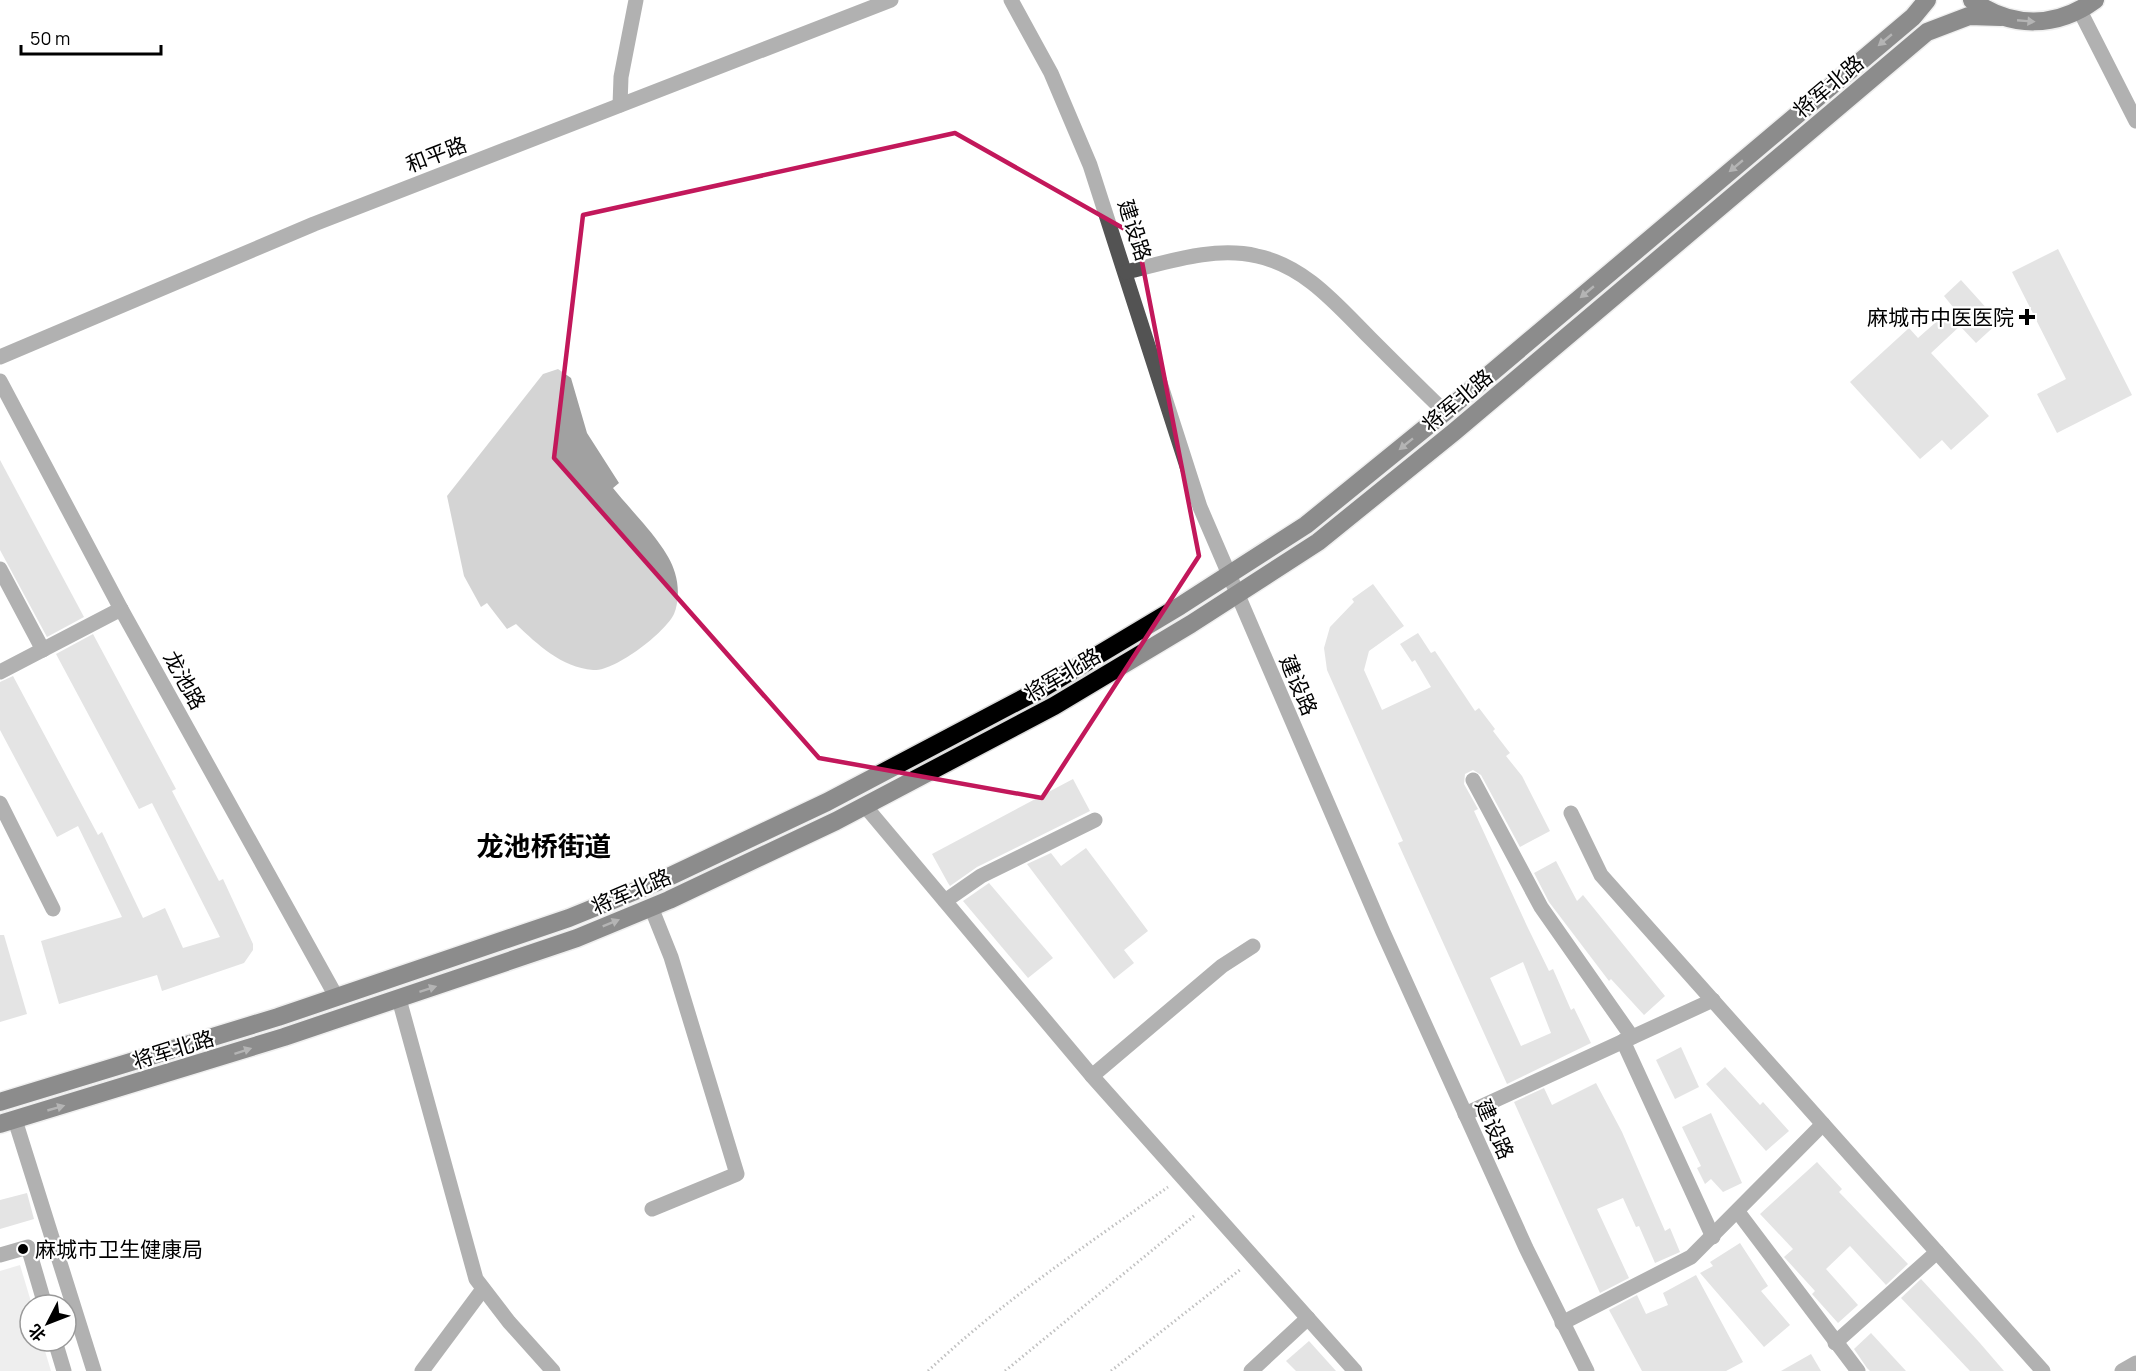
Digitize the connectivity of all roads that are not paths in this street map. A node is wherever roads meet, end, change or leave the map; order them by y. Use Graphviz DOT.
graph roads {
  1 [pos="636,0"];
  2 [pos="891,0"];
  3 [pos="1011,0"];
  4 [pos="1927,0"];
  5 [pos="1972,0"];
  6 [pos="2087,5"];
  7 [pos="2001,17"];
  8 [pos="620,105"];
  9 [pos="2136,121"];
  10 [pos="1126,272"];
  11 [pos="0,357"];
  12 [pos="0,381"];
  13 [pos="1445,412"];
  14 [pos="0,569"];
  15 [pos="1230,575"];
  16 [pos="1238,594"];
  17 [pos="121,609"];
  18 [pos="43,650"];
  19 [pos="0,672"];
  20 [pos="1473,780"];
  21 [pos="0,803"];
  22 [pos="865,806"];
  23 [pos="1571,813"];
  24 [pos="1095,820"];
  25 [pos="945,901"];
  26 [pos="651,907"];
  27 [pos="53,909"];
  28 [pos="1253,946"];
  29 [pos="337,998"];
  30 [pos="399,999"];
  31 [pos="1713,1000"];
  32 [pos="1627,1039"];
  33 [pos="1092,1076"];
  34 [pos="0,1102"];
  35 [pos="1465,1114"];
  36 [pos="7,1122"];
  37 [pos="1823,1124"];
  38 [pos="652,1209"];
  39 [pos="1738,1212"];
  40 [pos="1713,1237"];
  41 [pos="52,1240"];
  42 [pos="28,1247"];
  43 [pos="1937,1251"];
  44 [pos="0,1255"];
  45 [pos="483,1289"];
  46 [pos="41,1293"];
  47 [pos="1308,1318"];
  48 [pos="1562,1323"];
  49 [pos="1835,1342"];
  50 [pos="59,1353"];
  51 [pos="2136,1364"];
  52 [pos="64,1371"];
  53 [pos="94,1371"];
  54 [pos="422,1371"];
  55 [pos="553,1371"];
  56 [pos="1251,1371"];
  57 [pos="1355,1371"];
  58 [pos="1587,1371"];
  59 [pos="1858,1371"];
  60 [pos="2043,1371"];
  61 [pos="2122,1371"];
  1 -- 8 [label="street"];
  2 -- 8 [label="street, 和平路"];
  3 -- 10 [label="street, 建设路"];
  4 -- 13 [label="highway, 将军北路, one-way"];
  5 -- 7 [label="highway"];
  7 -- 6 [label="highway, one-way"];
  6 -- 9 [label="street"];
  7 -- 16 [label="highway, 将军北路"];
  8 -- 11 [label="street, 和平路"];
  10 -- 13 [label="street"];
  10 -- 15 [label="street, 建设路"];
  12 -- 17 [label="street, 龙池路"];
  13 -- 15 [label="highway, 将军北路, one-way"];
  14 -- 18 [label="street"];
  15 -- 16 [label="street, 建设路"];
  15 -- 29 [label="highway, 将军北路"];
  16 -- 22 [label="highway, 将军北路"];
  16 -- 35 [label="street, 建设路"];
  17 -- 18 [label="street"];
  17 -- 29 [label="street, 龙池路"];
  18 -- 19 [label="street"];
  20 -- 32 [label="street"];
  21 -- 27 [label="street"];
  22 -- 25 [label="street"];
  22 -- 26 [label="highway, 将军北路"];
  23 -- 31 [label="street"];
  24 -- 25 [label="street"];
  25 -- 33 [label="street"];
  30 -- 26 [label="highway, 将军北路, one-way"];
  26 -- 38 [label="street"];
  28 -- 33 [label="street"];
  29 -- 34 [label="highway, 将军北路"];
  36 -- 30 [label="highway, 将军北路, one-way"];
  30 -- 45 [label="street"];
  31 -- 32 [label="street"];
  31 -- 37 [label="street"];
  32 -- 35 [label="street"];
  32 -- 40 [label="street"];
  33 -- 47 [label="street"];
  35 -- 48 [label="street, 建设路"];
  36 -- 41 [label="street"];
  37 -- 39 [label="street"];
  37 -- 43 [label="street"];
  39 -- 40 [label="street"];
  39 -- 49 [label="street"];
  40 -- 48 [label="street"];
  41 -- 42 [label="street"];
  41 -- 53 [label="street"];
  42 -- 44 [label="street"];
  42 -- 46 [label="street"];
  43 -- 49 [label="street"];
  43 -- 60 [label="street"];
  45 -- 54 [label="street"];
  45 -- 55 [label="street"];
  47 -- 56 [label="street"];
  47 -- 57 [label="street"];
  48 -- 58 [label="street, 建设路"];
  49 -- 59 [label="street"];
  50 -- 52 [label="street"];
  51 -- 61 [label="street"];
}
